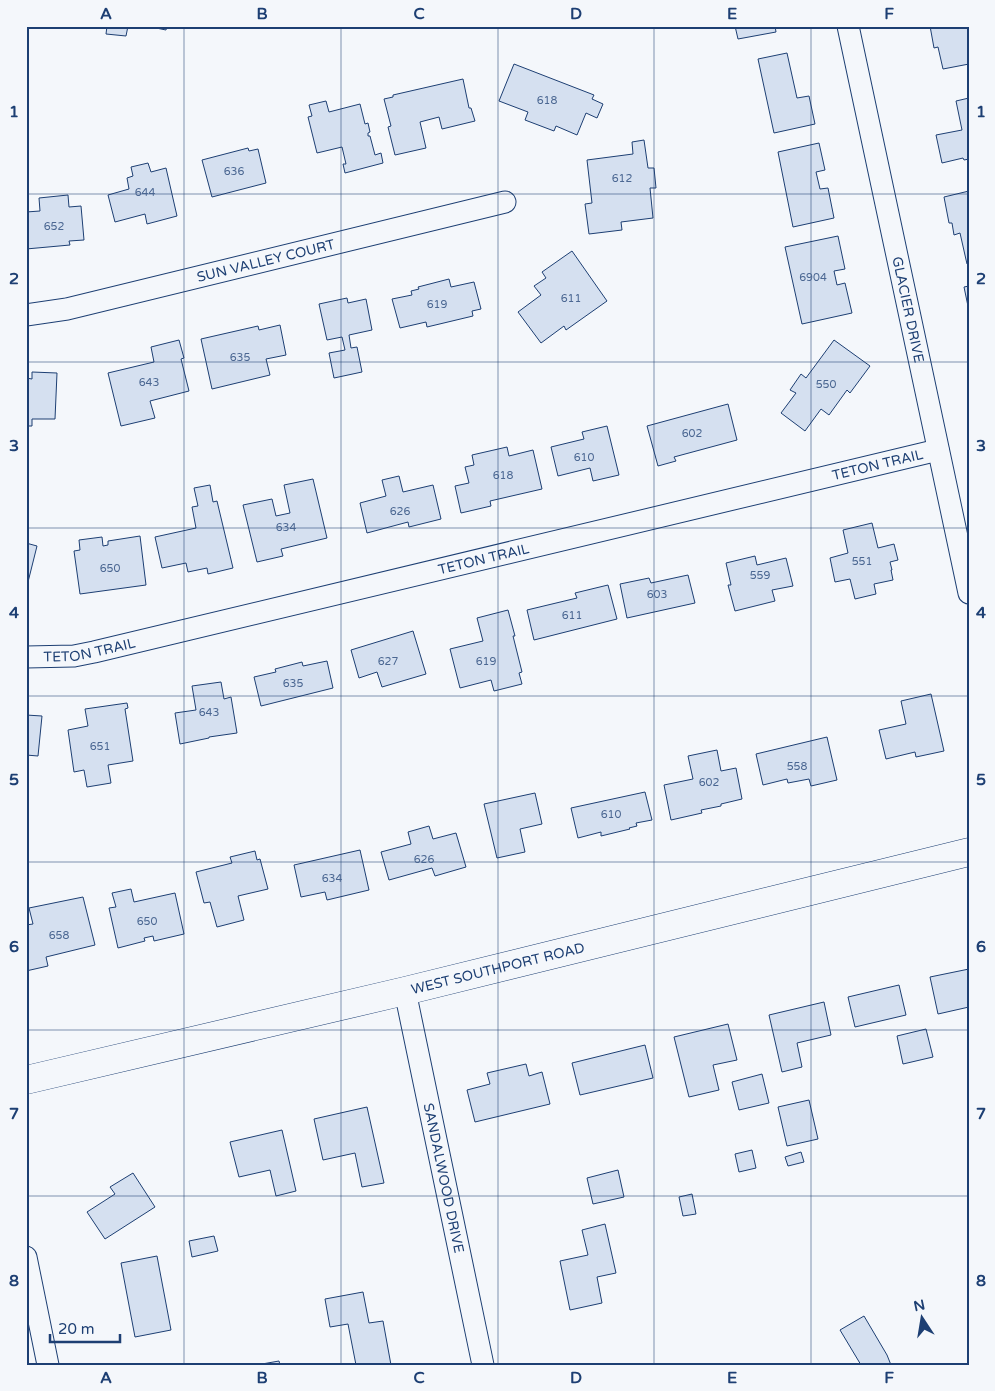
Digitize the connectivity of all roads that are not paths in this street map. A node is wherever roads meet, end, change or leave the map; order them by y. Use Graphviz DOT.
graph roads {
  1 [pos="848,26"];
  2 [pos="505,202"];
  3 [pos="26,315"];
  4 [pos="938,450"];
  5 [pos="969,592"];
  6 [pos="26,657"];
  7 [pos="969,852"];
  8 [pos="405,991"];
  9 [pos="26,1080"];
  10 [pos="26,1257"];
  11 [pos="48,1365"];
  12 [pos="484,1365"];
  1 -- 4 [label="street, GLACIER DRIVE"];
  2 -- 3 [label="street, SUN VALLEY COURT"];
  4 -- 5 [label="street, GLACIER DRIVE"];
  4 -- 6 [label="street, TETON TRAIL"];
  7 -- 8 [label="main road, WEST SOUTHPORT ROAD"];
  8 -- 9 [label="main road, WEST SOUTHPORT ROAD"];
  8 -- 12 [label="street, SANDALWOOD DRIVE"];
  10 -- 11 [label="street"];
}
